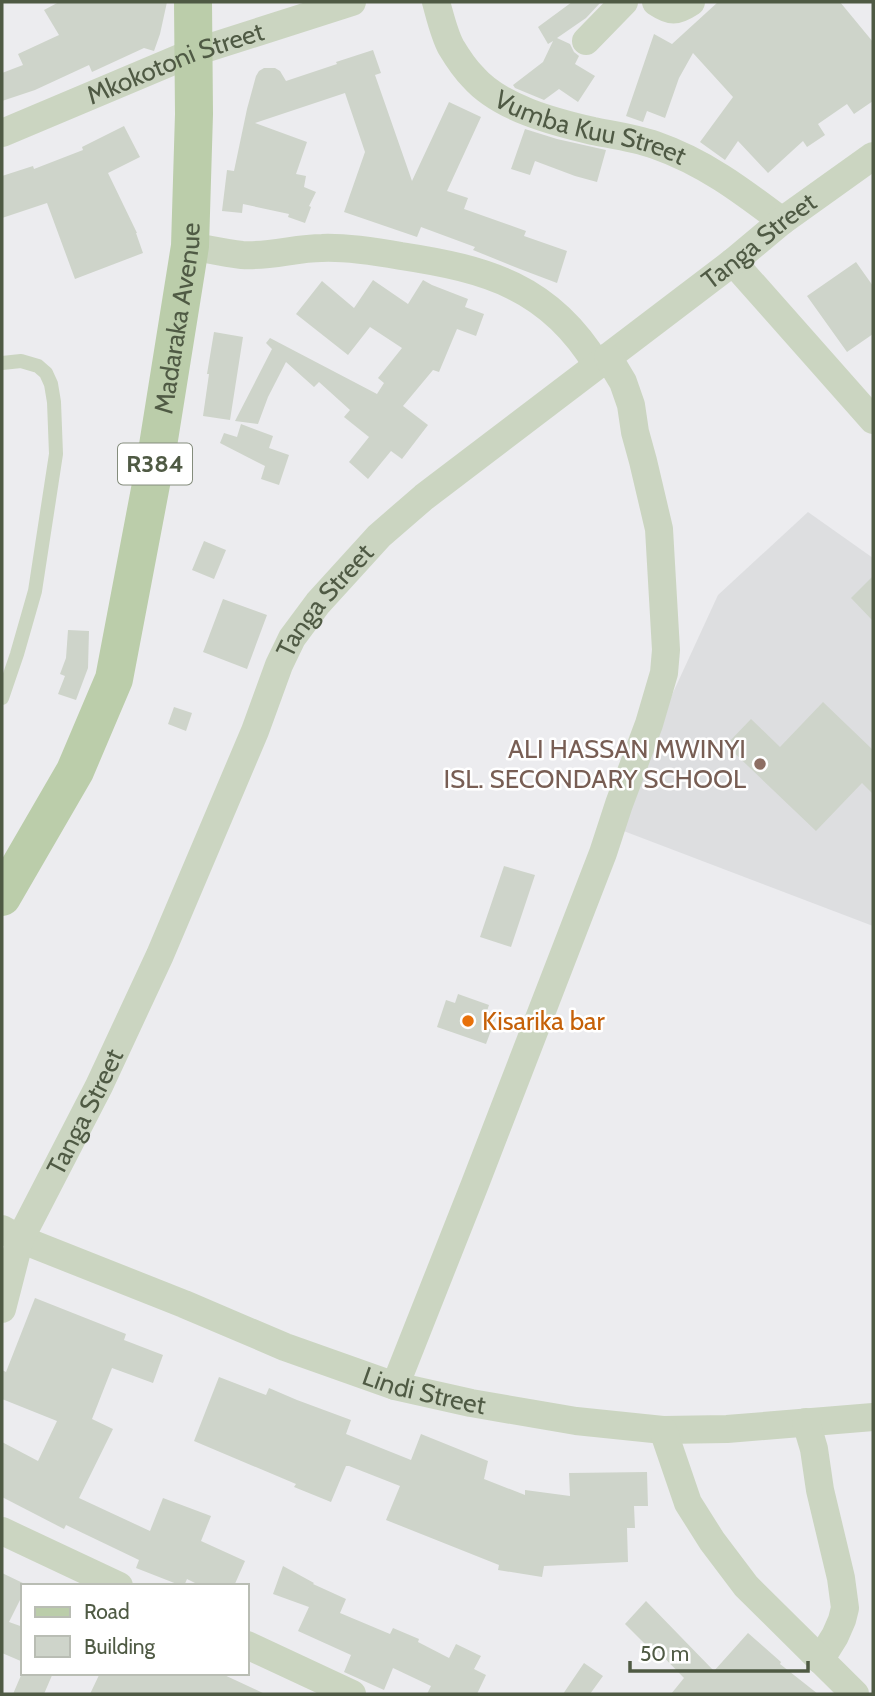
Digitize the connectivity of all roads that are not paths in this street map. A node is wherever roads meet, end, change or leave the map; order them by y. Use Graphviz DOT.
graph roads {
  1 [pos="193,2"];
  2 [pos="352,2"];
  3 [pos="436,2"];
  4 [pos="624,2"];
  5 [pos="656,2"];
  6 [pos="691,2"];
  7 [pos="586,41"];
  8 [pos="192,53"];
  9 [pos="2,133"];
  10 [pos="873,156"];
  11 [pos="782,221"];
  12 [pos="190,246"];
  13 [pos="733,262"];
  14 [pos="603,361"];
  15 [pos="2,363"];
  16 [pos="873,420"];
  17 [pos="2,698"];
  18 [pos="2,897"];
  19 [pos="11,1234"];
  20 [pos="2,1309"];
  21 [pos="395,1386"];
  22 [pos="873,1417"];
  23 [pos="806,1422"];
  24 [pos="663,1430"];
  25 [pos="2,1531"];
  26 [pos="115,1584"];
  27 [pos="248,1645"];
  28 [pos="820,1660"];
  29 [pos="352,1694"];
  30 [pos="855,1694"];
  1 -- 8 [label="main road, Madaraka Avenue / R384"];
  2 -- 8 [label="street, Mkokotoni Street"];
  3 -- 11 [label="street, Vumba Kuu Street"];
  4 -- 7 [label="street"];
  5 -- 6 [label="street"];
  8 -- 9 [label="street, Mkokotoni Street"];
  8 -- 12 [label="main road, Madaraka Avenue / R384"];
  10 -- 11 [label="street, Tanga Street"];
  11 -- 13 [label="street, Tanga Street"];
  12 -- 14 [label="street"];
  12 -- 18 [label="main road, Madaraka Avenue / R384"];
  13 -- 14 [label="street, Tanga Street"];
  13 -- 16 [label="street"];
  14 -- 19 [label="street, Tanga Street"];
  14 -- 21 [label="street"];
  15 -- 17 [label="lane"];
  19 -- 20 [label="street, Tanga Street"];
  19 -- 21 [label="street, Lindi Street"];
  21 -- 24 [label="street, Lindi Street"];
  22 -- 23 [label="street, Lindi Street"];
  23 -- 24 [label="street, Lindi Street"];
  23 -- 28 [label="street"];
  24 -- 28 [label="street"];
  25 -- 26 [label="street"];
  27 -- 29 [label="street"];
  28 -- 30 [label="street"];
}
